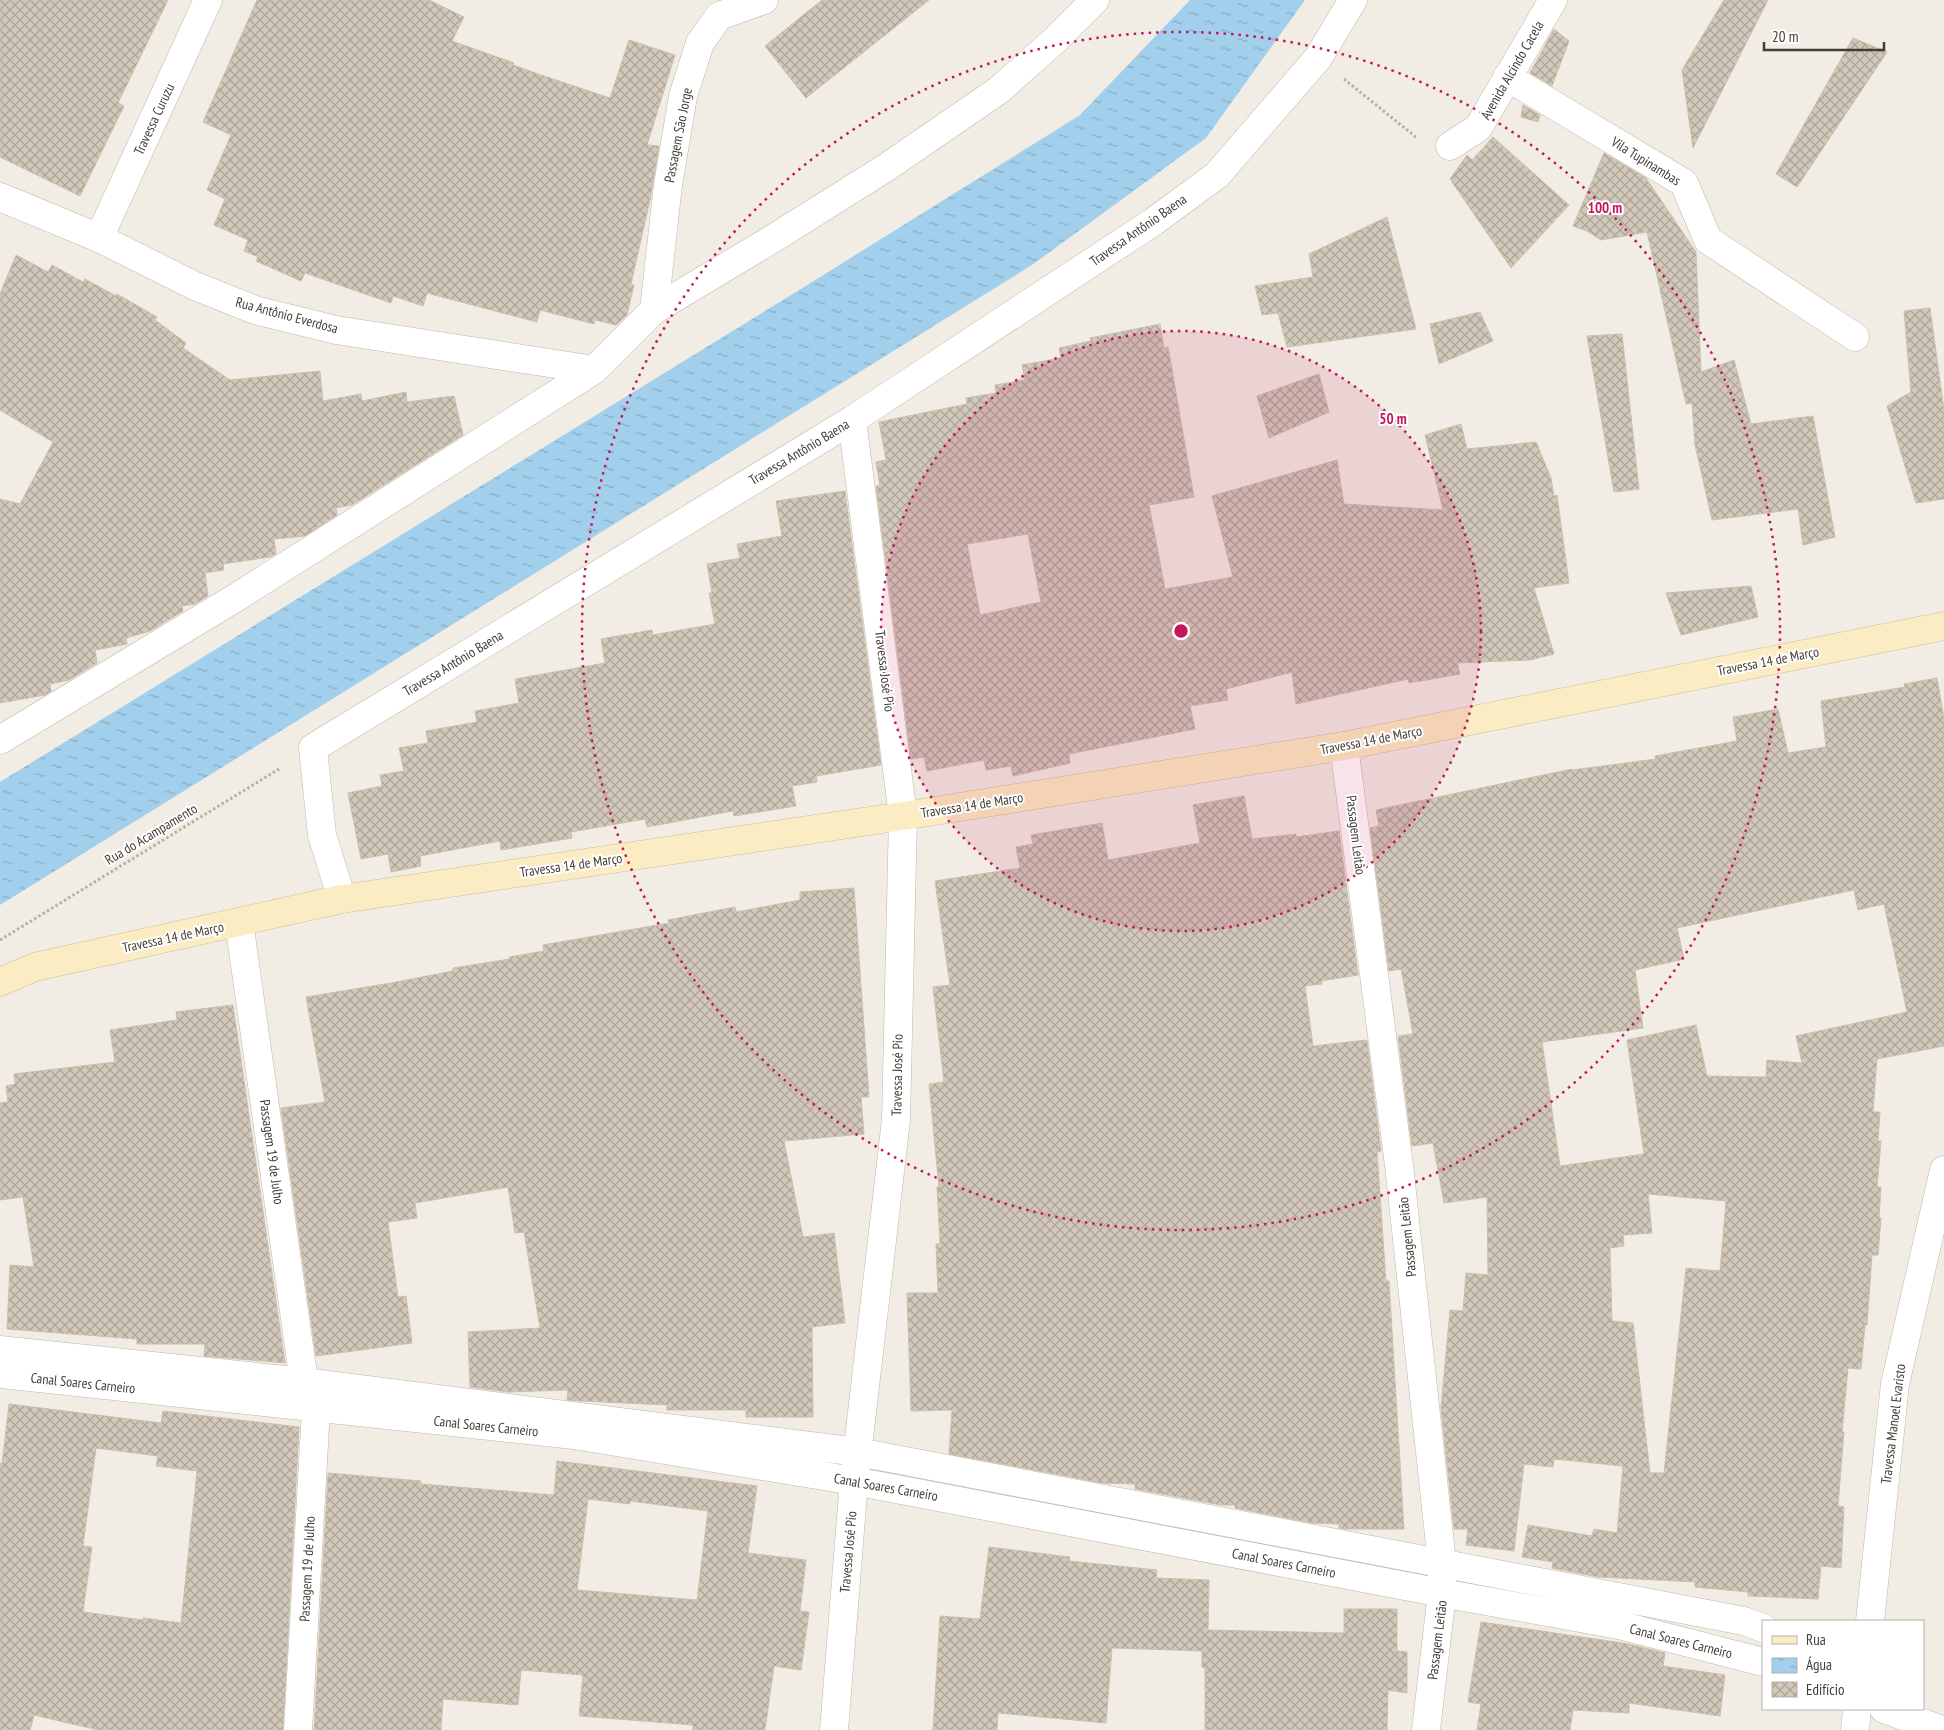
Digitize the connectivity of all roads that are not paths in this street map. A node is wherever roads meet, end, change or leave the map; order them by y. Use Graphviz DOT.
graph roads {
  1 [pos="208,0"];
  2 [pos="764,0"];
  3 [pos="1095,0"];
  4 [pos="1352,0"];
  5 [pos="1553,0"];
  6 [pos="718,8"];
  7 [pos="1507,77"];
  8 [pos="1450,146"];
  9 [pos="0,197"];
  10 [pos="99,238"];
  11 [pos="654,310"];
  12 [pos="1855,337"];
  13 [pos="594,370"];
  14 [pos="852,420"];
  15 [pos="1944,626"];
  16 [pos="0,740"];
  17 [pos="1344,746"];
  18 [pos="903,816"];
  19 [pos="342,899"];
  20 [pos="239,922"];
  21 [pos="0,982"];
  22 [pos="1944,1170"];
  23 [pos="0,1350"];
  24 [pos="0,1374"];
  25 [pos="304,1382"];
  26 [pos="316,1408"];
  27 [pos="858,1452"];
  28 [pos="854,1481"];
  29 [pos="1442,1564"];
  30 [pos="1442,1593"];
  31 [pos="1870,1620"];
  32 [pos="1762,1628"];
  33 [pos="1762,1662"];
  34 [pos="1924,1705"];
  35 [pos="1857,1710"];
  36 [pos="1887,1710"];
  37 [pos="1944,1714"];
  38 [pos="298,1730"];
  39 [pos="834,1730"];
  40 [pos="1426,1730"];
  41 [pos="1855,1730"];
  42 [pos="1942,1730"];
  1 -- 10 [label="street, Travessa Curuzu"];
  2 -- 6 [label="street, Passagem São Jorge"];
  3 -- 11 [label="street"];
  4 -- 14 [label="street, Travessa Antônio Baena"];
  5 -- 7 [label="street, Avenida Alcindo Cacela"];
  6 -- 11 [label="street, Passagem São Jorge"];
  7 -- 8 [label="street, Avenida Alcindo Cacela"];
  7 -- 12 [label="street, Vila Tupinambas"];
  9 -- 10 [label="street, Rua Antônio Everdosa"];
  10 -- 13 [label="street, Rua Antônio Everdosa"];
  11 -- 13 [label="street"];
  13 -- 16 [label="street"];
  14 -- 18 [label="street, Travessa José Pio"];
  14 -- 19 [label="street, Travessa Antônio Baena"];
  15 -- 17 [label="street, Travessa 14 de Março"];
  17 -- 18 [label="street, Travessa 14 de Março"];
  17 -- 29 [label="street, Passagem Leitão"];
  18 -- 19 [label="street, Travessa 14 de Março"];
  18 -- 27 [label="street, Travessa José Pio"];
  19 -- 20 [label="street, Travessa 14 de Março"];
  20 -- 21 [label="street, Travessa 14 de Março"];
  20 -- 25 [label="street, Passagem 19 de Julho"];
  22 -- 31 [label="street, Travessa Manoel Evaristo"];
  23 -- 25 [label="street, Canal Soares Carneiro"];
  24 -- 26 [label="street, Canal Soares Carneiro"];
  25 -- 27 [label="street, Canal Soares Carneiro"];
  26 -- 28 [label="street, Canal Soares Carneiro"];
  26 -- 38 [label="street, Passagem 19 de Julho"];
  27 -- 28 [label="street, Travessa José Pio"];
  27 -- 29 [label="street, Canal Soares Carneiro"];
  28 -- 30 [label="street, Canal Soares Carneiro"];
  28 -- 39 [label="street, Travessa José Pio"];
  29 -- 30 [label="street, Passagem Leitão"];
  29 -- 32 [label="street, Canal Soares Carneiro"];
  30 -- 33 [label="street, Canal Soares Carneiro"];
  30 -- 40 [label="street, Passagem Leitão"];
  34 -- 37 [label="street"];
  35 -- 41 [label="street"];
  36 -- 42 [label="street"];
}
